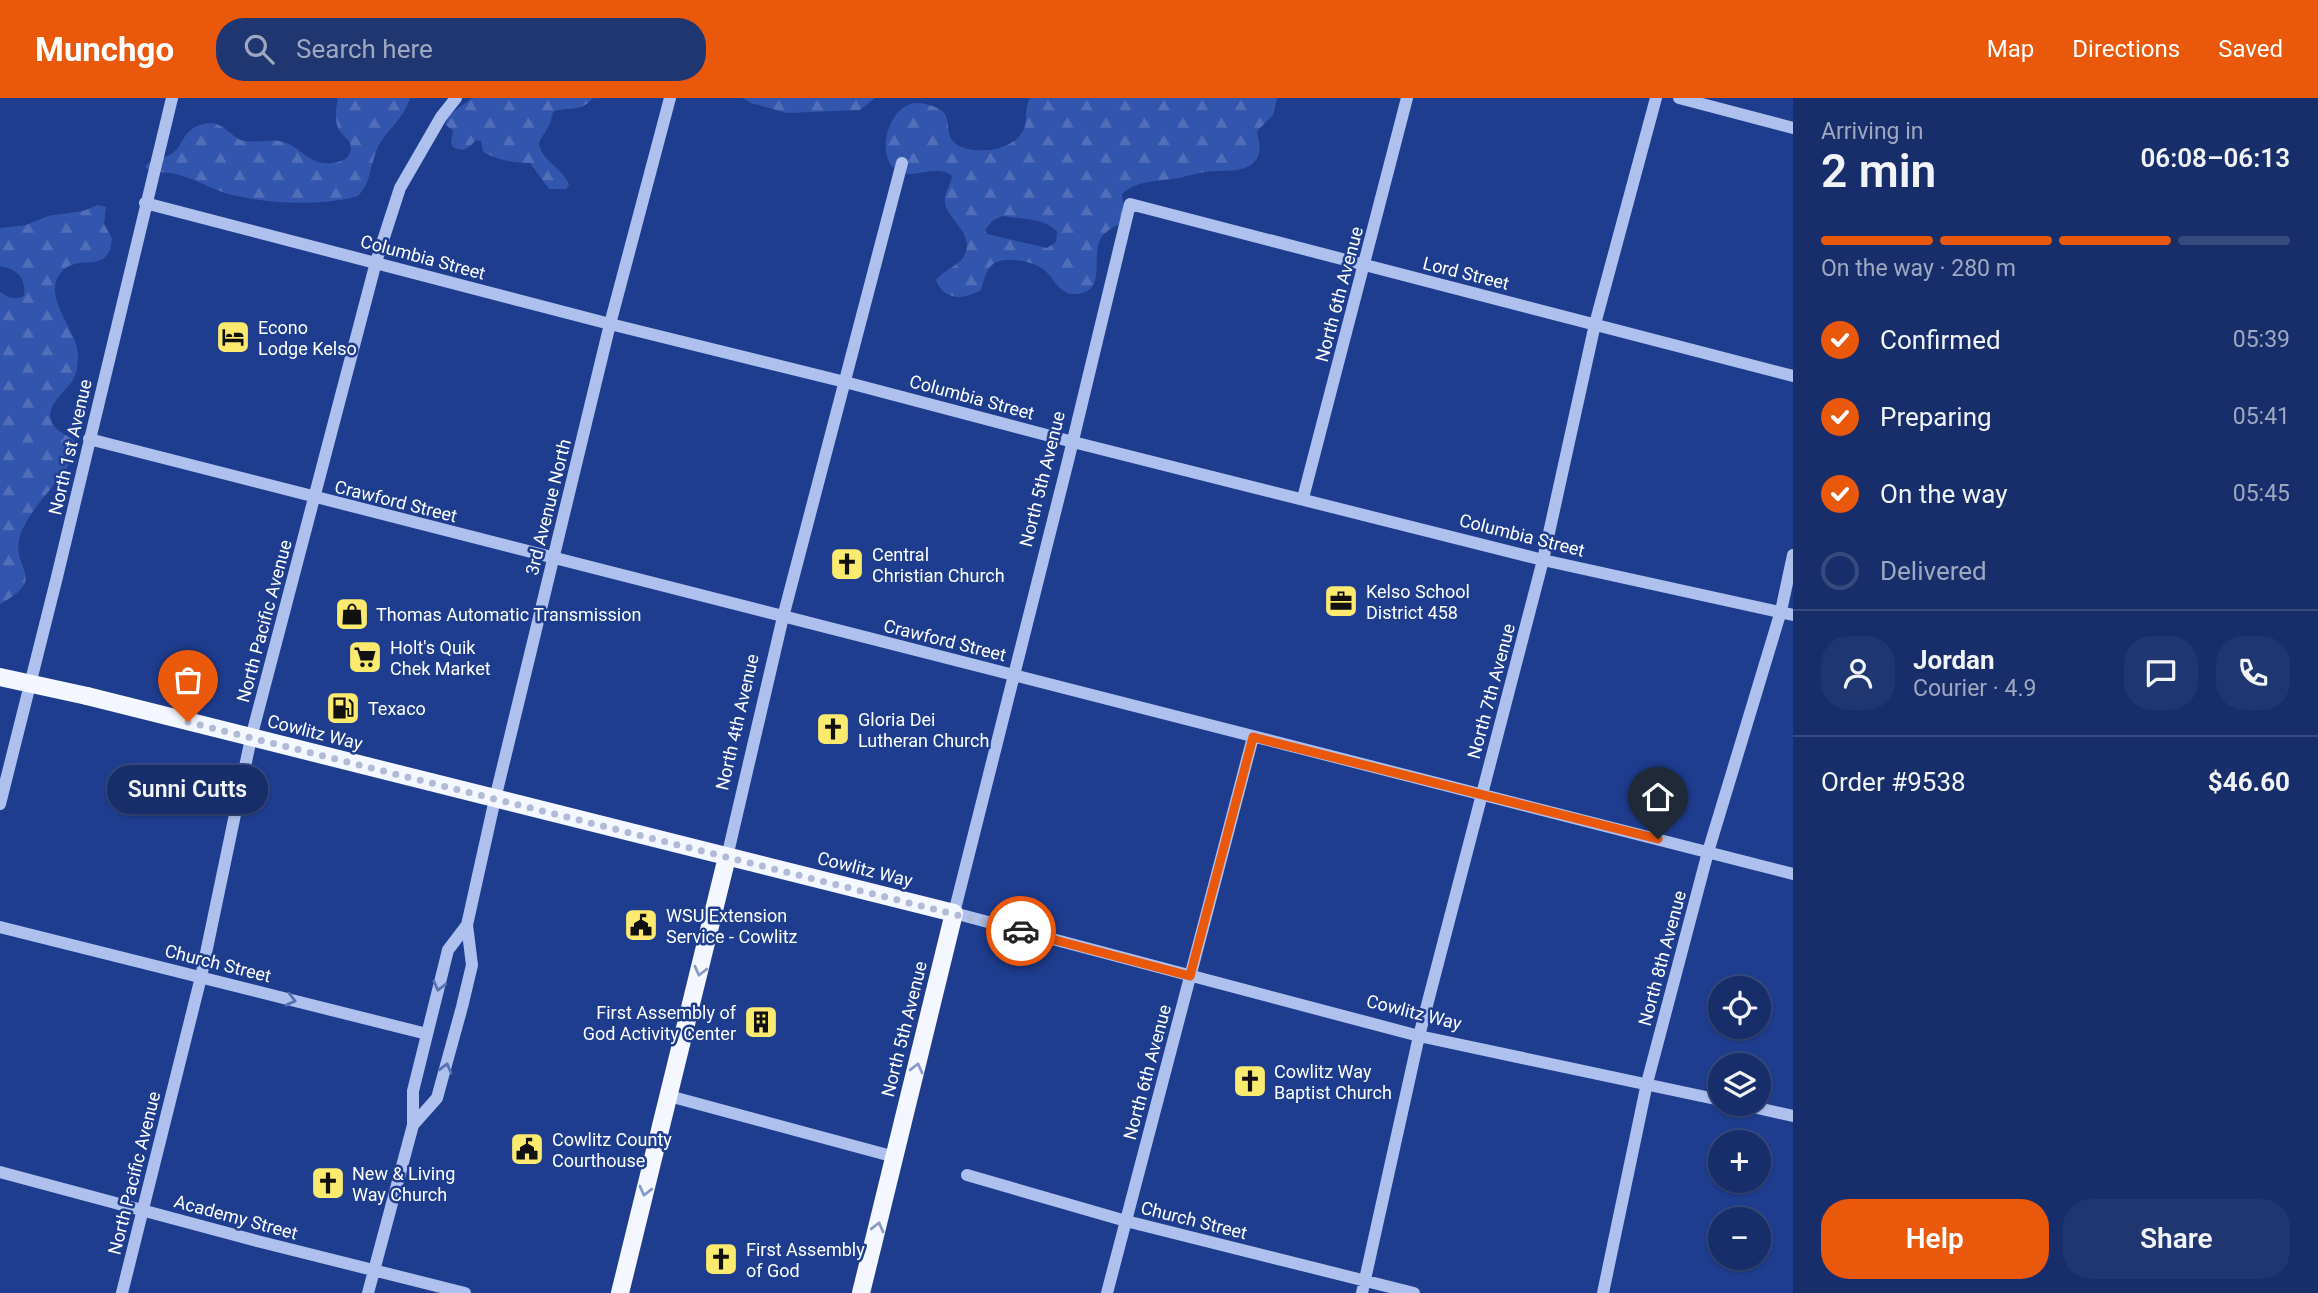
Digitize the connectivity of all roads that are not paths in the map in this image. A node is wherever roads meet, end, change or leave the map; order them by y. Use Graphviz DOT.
graph roads {
  1 [pos="172,98"];
  2 [pos="456,98"];
  3 [pos="670,98"];
  4 [pos="1407,98"];
  5 [pos="1656,98"];
  6 [pos="1679,98"];
  7 [pos="1793,128"];
  8 [pos="902,163"];
  9 [pos="145,203"];
  10 [pos="1130,204"];
  11 [pos="376,262"];
  12 [pos="1365,265"];
  13 [pos="610,324"];
  14 [pos="1595,324"];
  15 [pos="1793,376"];
  16 [pos="845,382"];
  17 [pos="89,439"];
  18 [pos="1073,442"];
  19 [pos="1303,498"];
  20 [pos="316,499"];
  21 [pos="1793,555"];
  22 [pos="554,559"];
  23 [pos="1543,560"];
  24 [pos="1787,613"];
  25 [pos="783,617"];
  26 [pos="1014,676"];
  27 [pos="0,677"];
  28 [pos="1253,737"];
  29 [pos="251,738"];
  30 [pos="1482,795"];
  31 [pos="495,799"];
  32 [pos="0,804"];
  33 [pos="1709,852"];
  34 [pos="727,857"];
  35 [pos="1793,874"];
  36 [pos="954,913"];
  37 [pos="467,925"];
  38 [pos="0,928"];
  39 [pos="1190,976"];
  40 [pos="201,977"];
  41 [pos="427,1034"];
  42 [pos="1419,1036"];
  43 [pos="1647,1083"];
  44 [pos="670,1097"];
  45 [pos="1708,1097"];
  46 [pos="1771,1111"];
  47 [pos="1793,1116"];
  48 [pos="413,1125"];
  49 [pos="895,1157"];
  50 [pos="0,1172"];
  51 [pos="967,1175"];
  52 [pos="143,1210"];
  53 [pos="1125,1221"];
  54 [pos="374,1270"];
  55 [pos="1363,1287"];
  56 [pos="122,1293"];
  57 [pos="368,1293"];
  58 [pos="465,1293"];
  59 [pos="620,1293"];
  60 [pos="862,1293"];
  61 [pos="1107,1293"];
  62 [pos="1414,1293"];
  63 [pos="1603,1293"];
  1 -- 9 [label="street, North 1st Avenue"];
  2 -- 11 [label="street, North Pacific Avenue"];
  3 -- 13 [label="street, 3rd Avenue North"];
  4 -- 12 [label="street, North 6th Avenue"];
  5 -- 14 [label="street, North 7th Avenue"];
  6 -- 7 [label="street"];
  8 -- 16 [label="street, North 4th Avenue"];
  9 -- 11 [label="street, Columbia Street"];
  9 -- 17 [label="street, North 1st Avenue"];
  10 -- 12 [label="street, Lord Street"];
  10 -- 18 [label="street, North 5th Avenue"];
  11 -- 13 [label="street, Columbia Street"];
  11 -- 20 [label="street, North Pacific Avenue"];
  12 -- 14 [label="street, Lord Street"];
  12 -- 19 [label="street, North 6th Avenue"];
  13 -- 16 [label="street, Columbia Street"];
  13 -- 22 [label="street, 3rd Avenue North"];
  14 -- 15 [label="street, Lord Street"];
  14 -- 23 [label="street, North 7th Avenue"];
  16 -- 18 [label="street, Columbia Street"];
  16 -- 25 [label="street, North 4th Avenue"];
  17 -- 20 [label="street, Crawford Street"];
  17 -- 32 [label="street, North 1st Avenue"];
  18 -- 19 [label="street, Columbia Street"];
  18 -- 26 [label="street, North 5th Avenue"];
  19 -- 23 [label="street, Columbia Street"];
  20 -- 22 [label="street, Crawford Street"];
  20 -- 29 [label="street, North Pacific Avenue"];
  21 -- 24 [label="street, North 8th Avenue"];
  22 -- 25 [label="street, Crawford Street"];
  22 -- 31 [label="street, 3rd Avenue North"];
  23 -- 24 [label="street, Columbia Street"];
  23 -- 30 [label="street, North 7th Avenue"];
  24 -- 33 [label="street, North 8th Avenue"];
  25 -- 26 [label="street, Crawford Street"];
  25 -- 34 [label="street, North 4th Avenue"];
  26 -- 28 [label="street, Crawford Street"];
  26 -- 36 [label="street, North 5th Avenue"];
  27 -- 29 [label="main road, Cowlitz Way, bridge"];
  28 -- 30 [label="street, Crawford Street"];
  28 -- 39 [label="street, North 6th Avenue"];
  29 -- 31 [label="main road, Cowlitz Way"];
  29 -- 40 [label="street, North Pacific Avenue"];
  30 -- 33 [label="street, Crawford Street"];
  30 -- 42 [label="street, North 7th Avenue"];
  31 -- 34 [label="main road, Cowlitz Way"];
  31 -- 37 [label="street, 3rd Avenue North"];
  33 -- 35 [label="street, Crawford Street"];
  33 -- 43 [label="street, North 8th Avenue"];
  34 -- 36 [label="main road, Cowlitz Way"];
  34 -- 44 [label="main road, North 4th Avenue, one-way"];
  36 -- 39 [label="street, Cowlitz Way"];
  49 -- 36 [label="main road, North 5th Avenue, one-way"];
  37 -- 41 [label="street, 3rd Avenue North, one-way"];
  48 -- 37 [label="street, 3rd Avenue North, one-way"];
  38 -- 40 [label="street, Church Street"];
  39 -- 42 [label="street, Cowlitz Way"];
  39 -- 53 [label="street, North 6th Avenue"];
  40 -- 41 [label="street, Church Street, one-way"];
  40 -- 52 [label="street, North Pacific Avenue"];
  41 -- 48 [label="street, 3rd Avenue North"];
  42 -- 43 [label="street, Cowlitz Way"];
  42 -- 55 [label="street, North 7th Avenue"];
  43 -- 45 [label="street, Cowlitz Way"];
  43 -- 63 [label="street, North 8th Avenue"];
  44 -- 49 [label="street"];
  44 -- 59 [label="main road, North 4th Avenue, one-way"];
  46 -- 47 [label="street"];
  48 -- 54 [label="street, 3rd Avenue North"];
  60 -- 49 [label="main road, North 5th Avenue, one-way"];
  50 -- 52 [label="street, Academy Street"];
  51 -- 53 [label="street, Church Street"];
  52 -- 54 [label="street, Academy Street"];
  52 -- 56 [label="street, North Pacific Avenue"];
  53 -- 55 [label="street, Church Street"];
  53 -- 61 [label="street, North 6th Avenue"];
  54 -- 57 [label="street, 3rd Avenue North"];
  54 -- 58 [label="street, Academy Street"];
  55 -- 62 [label="street, Church Street"];
}
